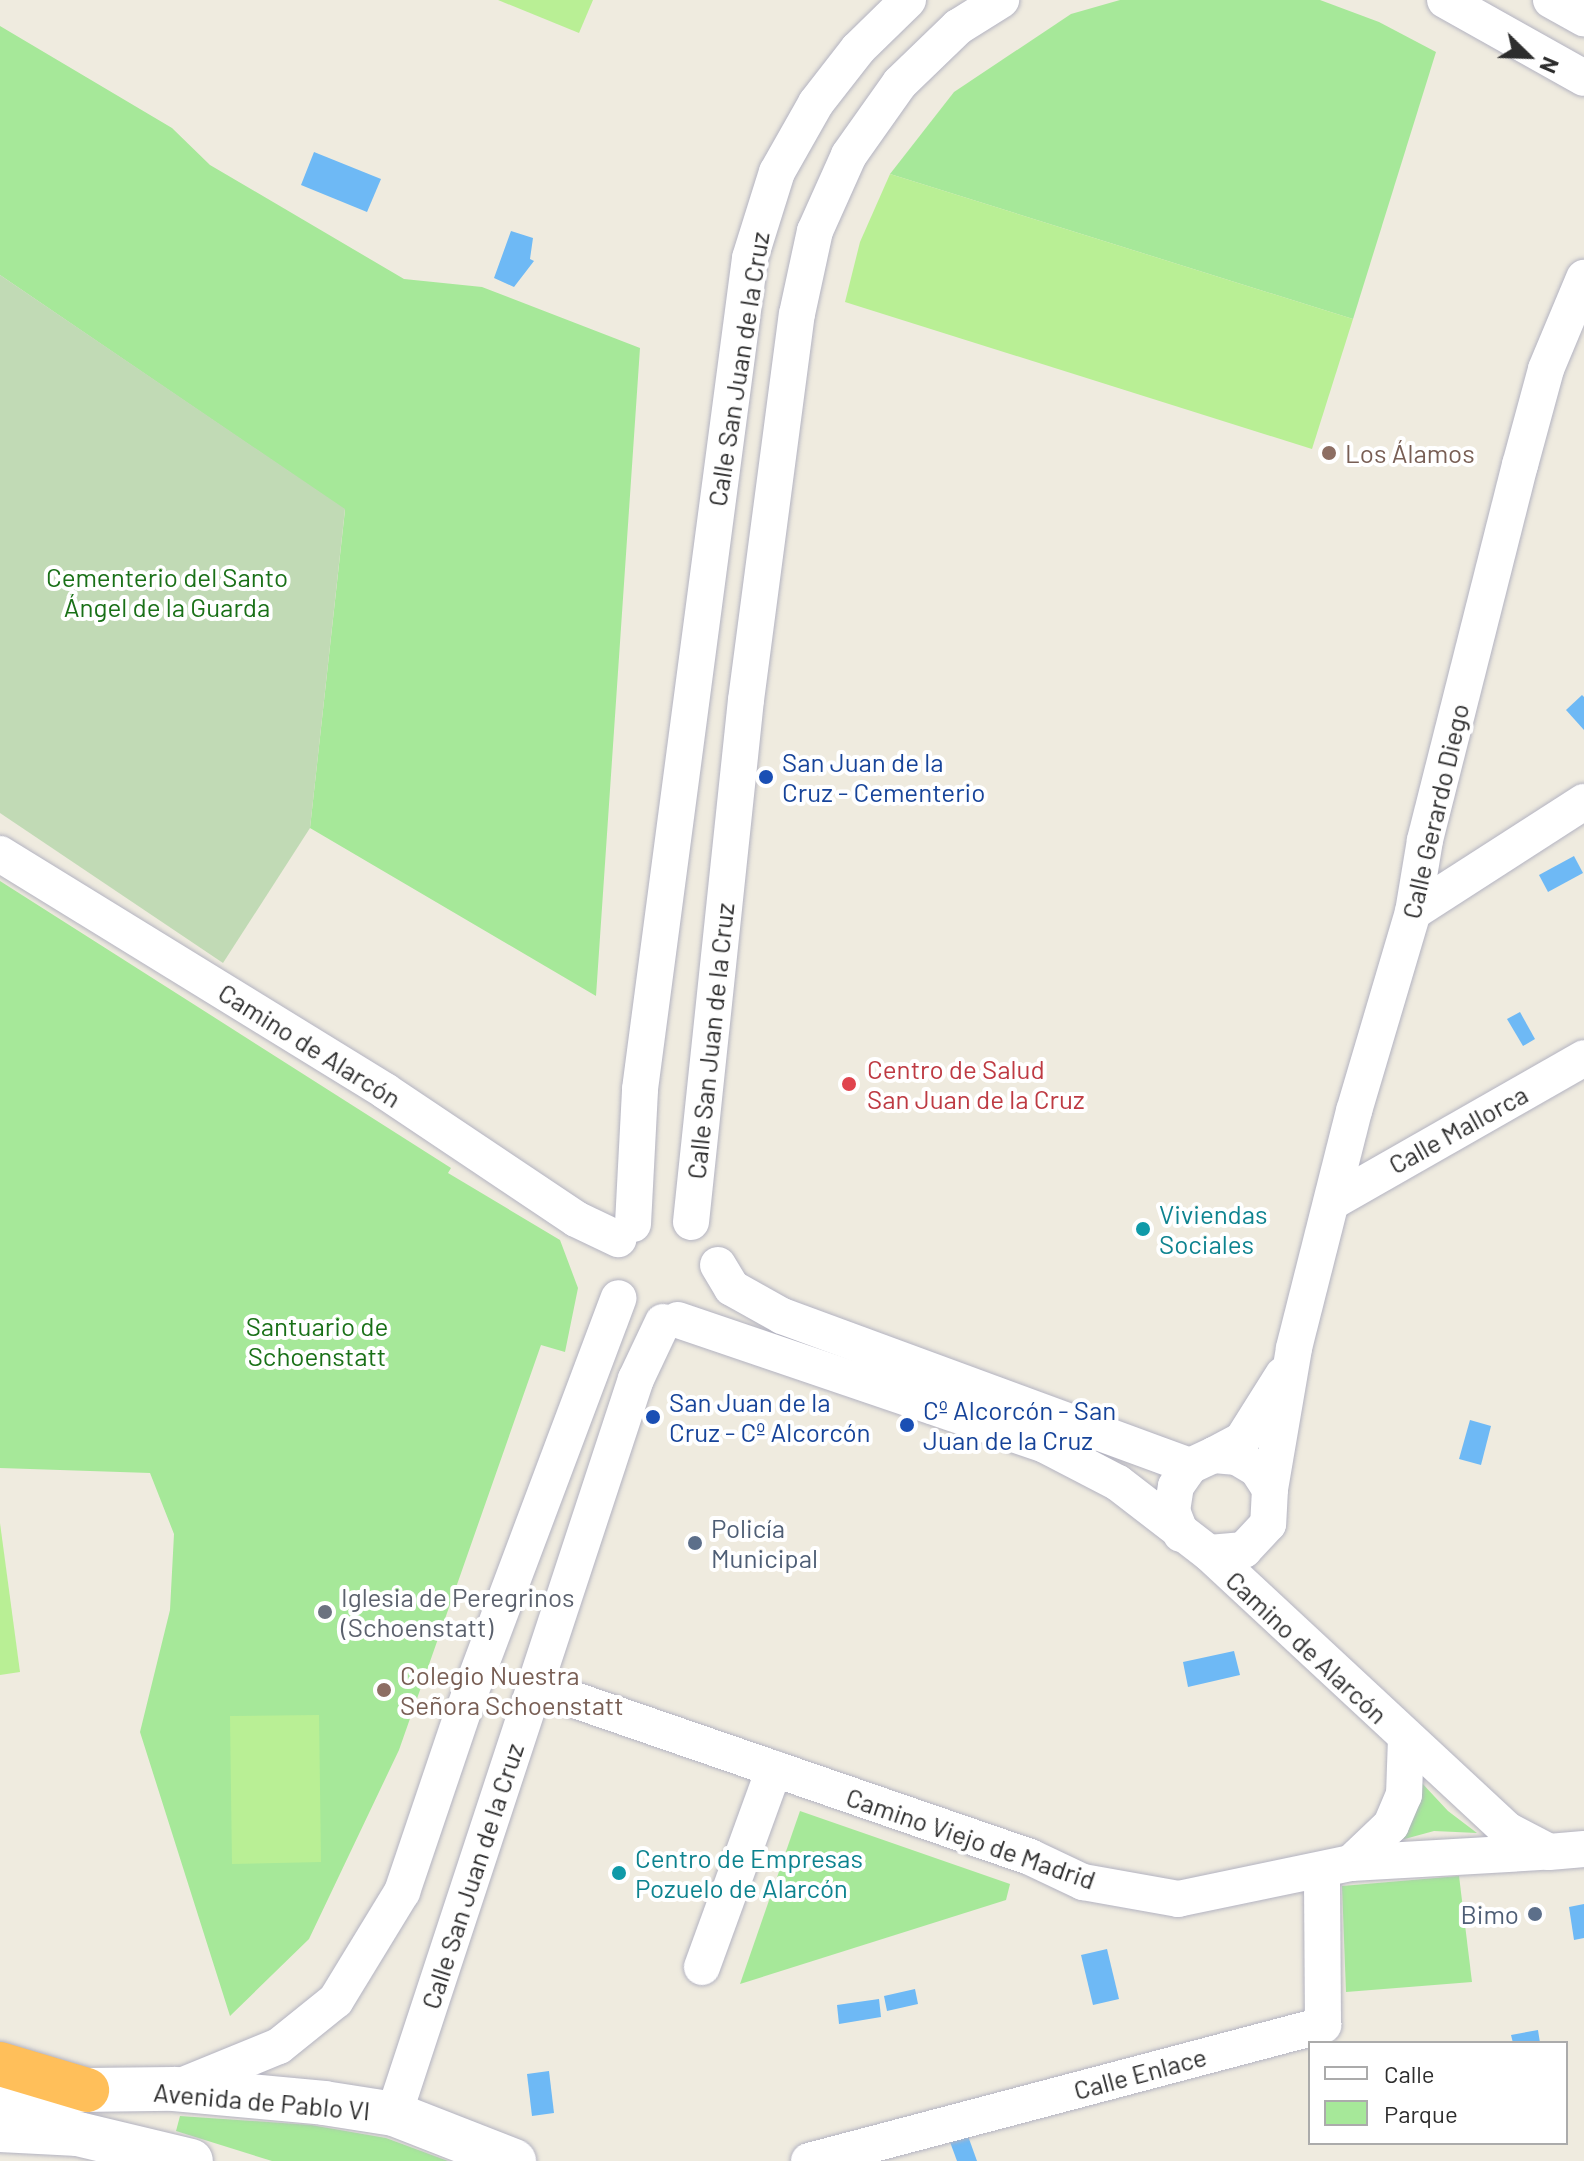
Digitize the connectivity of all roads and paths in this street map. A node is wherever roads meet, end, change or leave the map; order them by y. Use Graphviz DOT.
graph roads {
  1 [pos="908,0"];
  2 [pos="1001,0"];
  3 [pos="1445,0"];
  4 [pos="1551,0"];
  5 [pos="1584,18"];
  6 [pos="1584,78"];
  7 [pos="1584,278"];
  8 [pos="746,700"];
  9 [pos="686,735"];
  10 [pos="1584,802"];
  11 [pos="676,819"];
  12 [pos="0,854"];
  13 [pos="727,859"];
  14 [pos="1413,912"];
  15 [pos="1584,1058"];
  16 [pos="1332,1202"];
  17 [pos="691,1222"];
  18 [pos="626,1232"];
  19 [pos="718,1265"];
  20 [pos="619,1298"];
  21 [pos="671,1321"];
  22 [pos="1294,1348"];
  23 [pos="1202,1460"];
  24 [pos="1270,1489"];
  25 [pos="1195,1544"];
  26 [pos="534,1686"];
  27 [pos="1406,1739"];
  28 [pos="774,1769"];
  29 [pos="1567,1850"];
  30 [pos="1336,1867"];
  31 [pos="702,1967"];
  32 [pos="0,2064"];
  33 [pos="174,2089"];
  34 [pos="87,2090"];
  35 [pos="0,2091"];
  36 [pos="394,2114"];
  37 [pos="0,2130"];
  38 [pos="191,2161"];
  39 [pos="514,2161"];
  40 [pos="809,2161"];
  1 -- 9 [label="street, Calle San Juan de la Cruz"];
  2 -- 8 [label="street, Calle San Juan de la Cruz"];
  3 -- 6 [label="street"];
  4 -- 5 [label="street"];
  7 -- 14 [label="street, Calle Gerardo Diego"];
  8 -- 9 [label="street"];
  8 -- 13 [label="street, Calle San Juan de la Cruz"];
  9 -- 11 [label="street, Calle San Juan de la Cruz"];
  10 -- 14 [label="street"];
  11 -- 13 [label="street"];
  11 -- 18 [label="street, Calle San Juan de la Cruz"];
  12 -- 18 [label="street, Camino de Alarcón"];
  13 -- 17 [label="street, Calle San Juan de la Cruz"];
  14 -- 16 [label="street, Calle Gerardo Diego"];
  15 -- 16 [label="street, Calle Mallorca"];
  16 -- 22 [label="street, Calle Gerardo Diego"];
  17 -- 18 [label="street"];
  17 -- 19 [label="street"];
  18 -- 20 [label="street"];
  19 -- 21 [label="street"];
  19 -- 23 [label="street"];
  20 -- 21 [label="street"];
  20 -- 33 [label="street"];
  21 -- 25 [label="street, Camino de Alarcón"];
  21 -- 26 [label="street, Calle San Juan de la Cruz"];
  22 -- 23 [label="street, Calle Gerardo Diego"];
  22 -- 24 [label="street, Calle Gerardo Diego"];
  23 -- 24 [label="street"];
  23 -- 25 [label="street"];
  24 -- 25 [label="street"];
  25 -- 27 [label="street, Camino de Alarcón"];
  26 -- 28 [label="street, Camino Viejo de Madrid"];
  26 -- 36 [label="street, Calle San Juan de la Cruz"];
  27 -- 29 [label="street, Camino de Alarcón"];
  27 -- 30 [label="street, Camino de Alarcón"];
  28 -- 30 [label="street, Camino Viejo de Madrid"];
  28 -- 31 [label="street"];
  29 -- 30 [label="street, Camino Viejo de Madrid"];
  30 -- 40 [label="street, Calle Enlace"];
  32 -- 34 [label="highway"];
  33 -- 34 [label="main road, Avenida de Pablo VI"];
  33 -- 36 [label="main road, Avenida de Pablo VI"];
  34 -- 35 [label="main road, Avenida de Pablo VI"];
  36 -- 39 [label="main road, Avenida de Pablo VI"];
  37 -- 38 [label="main road"];
}
